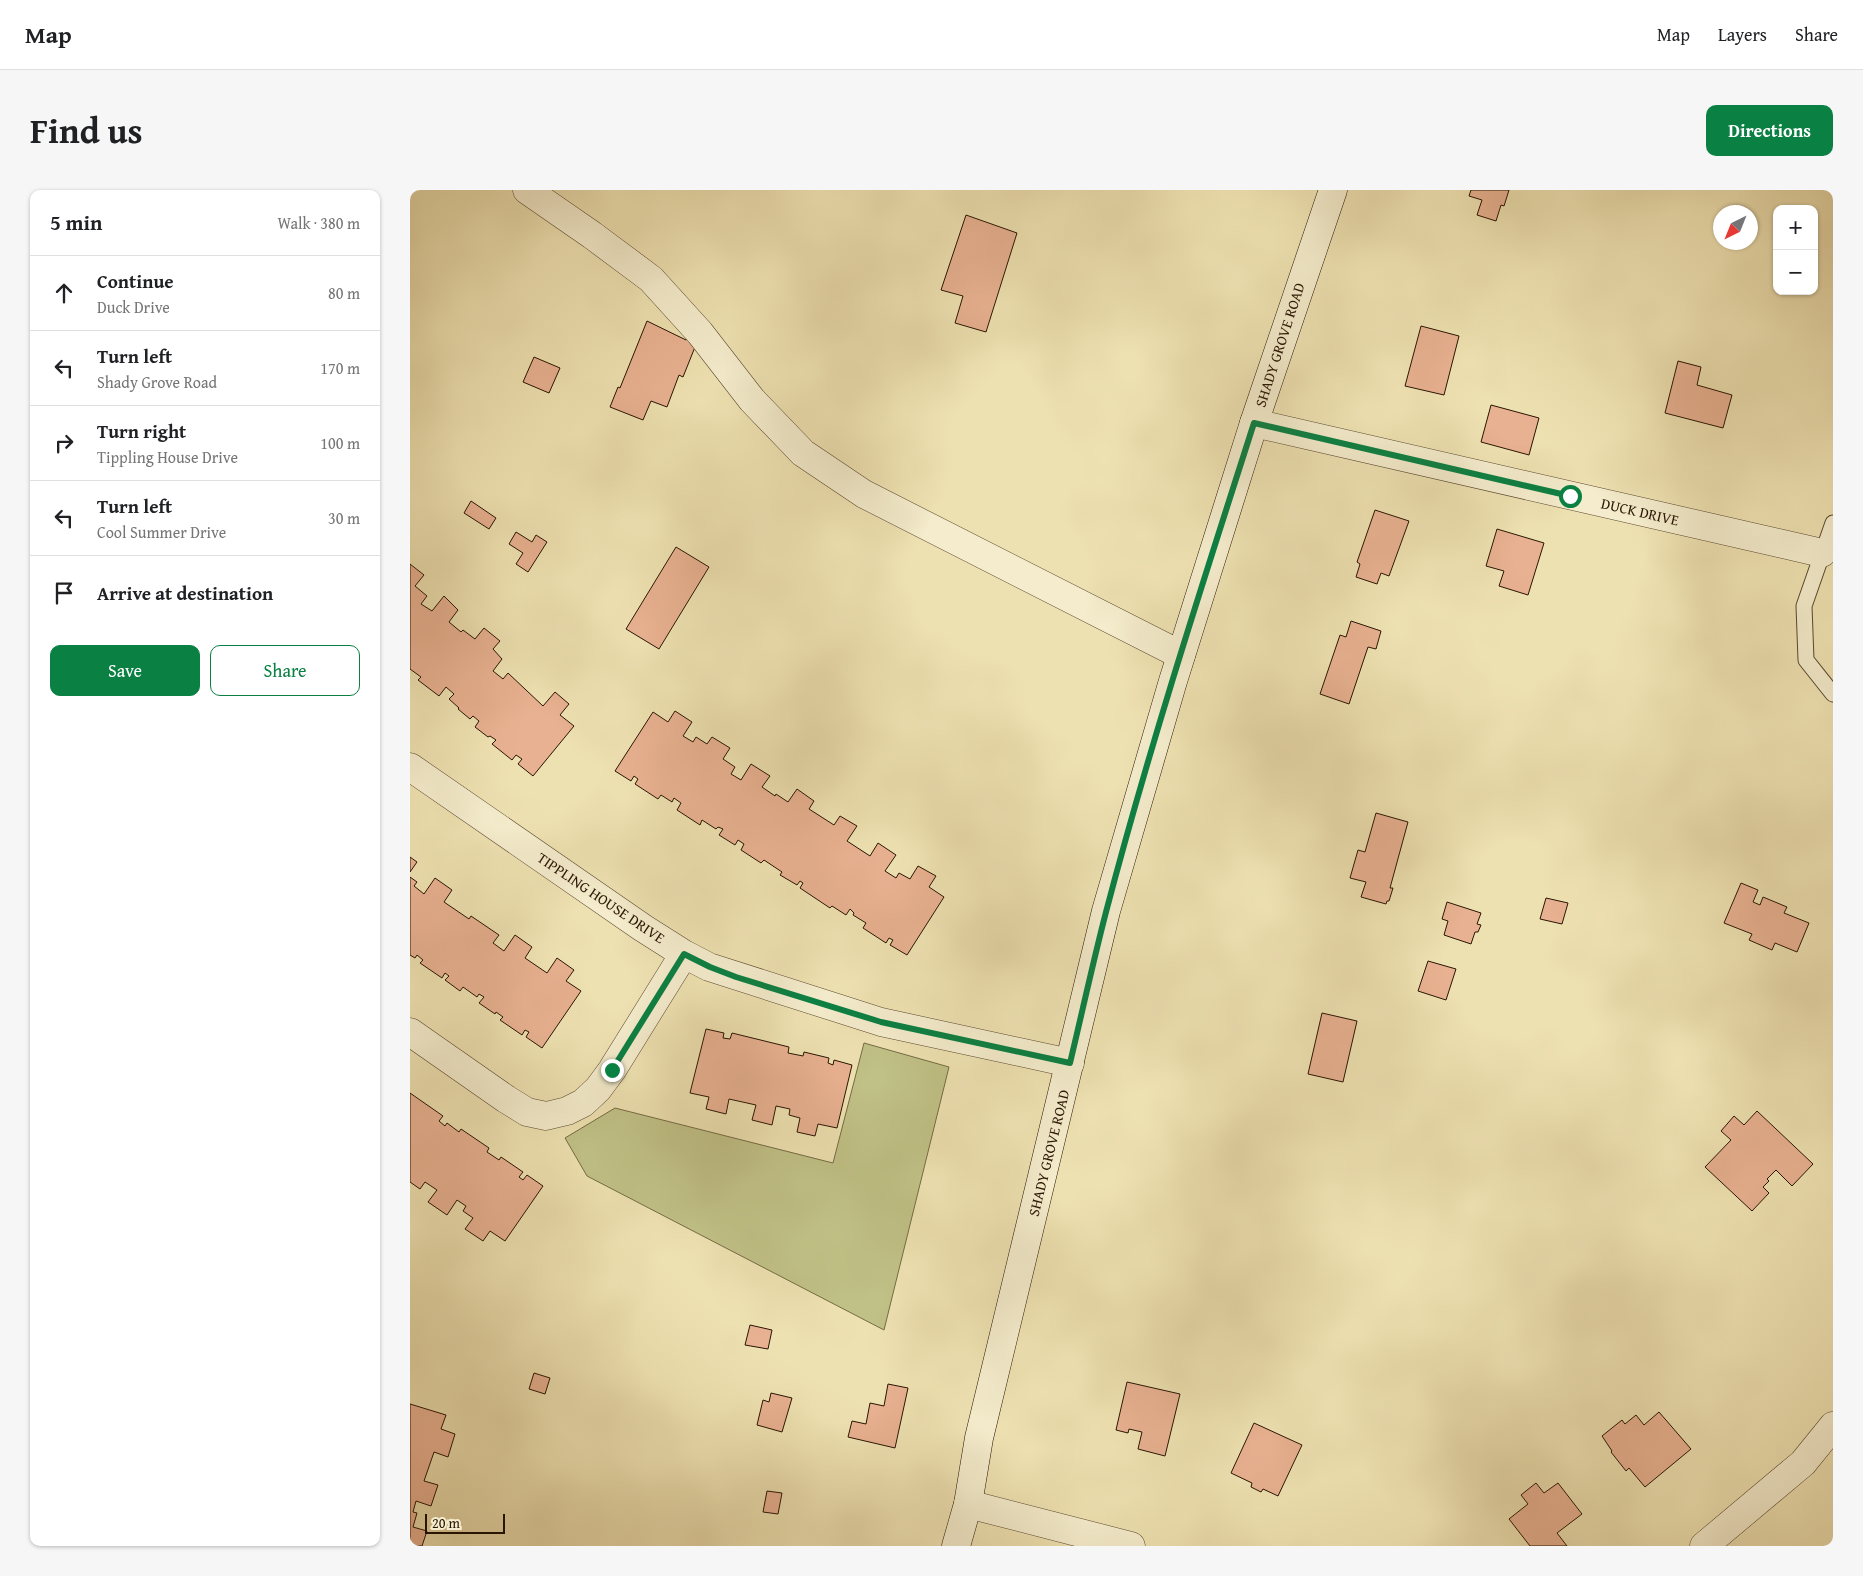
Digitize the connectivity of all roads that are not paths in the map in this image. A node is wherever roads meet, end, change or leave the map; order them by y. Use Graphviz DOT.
graph roads {
  1 [pos="527,190"];
  2 [pos="1333,190"];
  3 [pos="1254,423"];
  4 [pos="1833,523"];
  5 [pos="1822,553"];
  6 [pos="1181,655"];
  7 [pos="1833,694"];
  8 [pos="410,766"];
  9 [pos="684,954"];
  10 [pos="410,1032"];
  11 [pos="1070,1063"];
  12 [pos="1833,1426"];
  13 [pos="968,1504"];
  14 [pos="956,1546"];
  15 [pos="1131,1546"];
  16 [pos="1704,1546"];
  1 -- 6 [label="street"];
  2 -- 3 [label="street, SHADY GROVE ROAD"];
  3 -- 5 [label="street, DUCK DRIVE"];
  3 -- 6 [label="street, SHADY GROVE ROAD"];
  4 -- 5 [label="lane"];
  5 -- 7 [label="lane"];
  6 -- 11 [label="street, SHADY GROVE ROAD"];
  8 -- 9 [label="street, TIPPLING HOUSE DRIVE"];
  9 -- 10 [label="street"];
  9 -- 11 [label="street, TIPPLING HOUSE DRIVE"];
  11 -- 13 [label="street, SHADY GROVE ROAD"];
  12 -- 16 [label="street"];
  13 -- 14 [label="street, SHADY GROVE ROAD"];
  13 -- 15 [label="street"];
}
